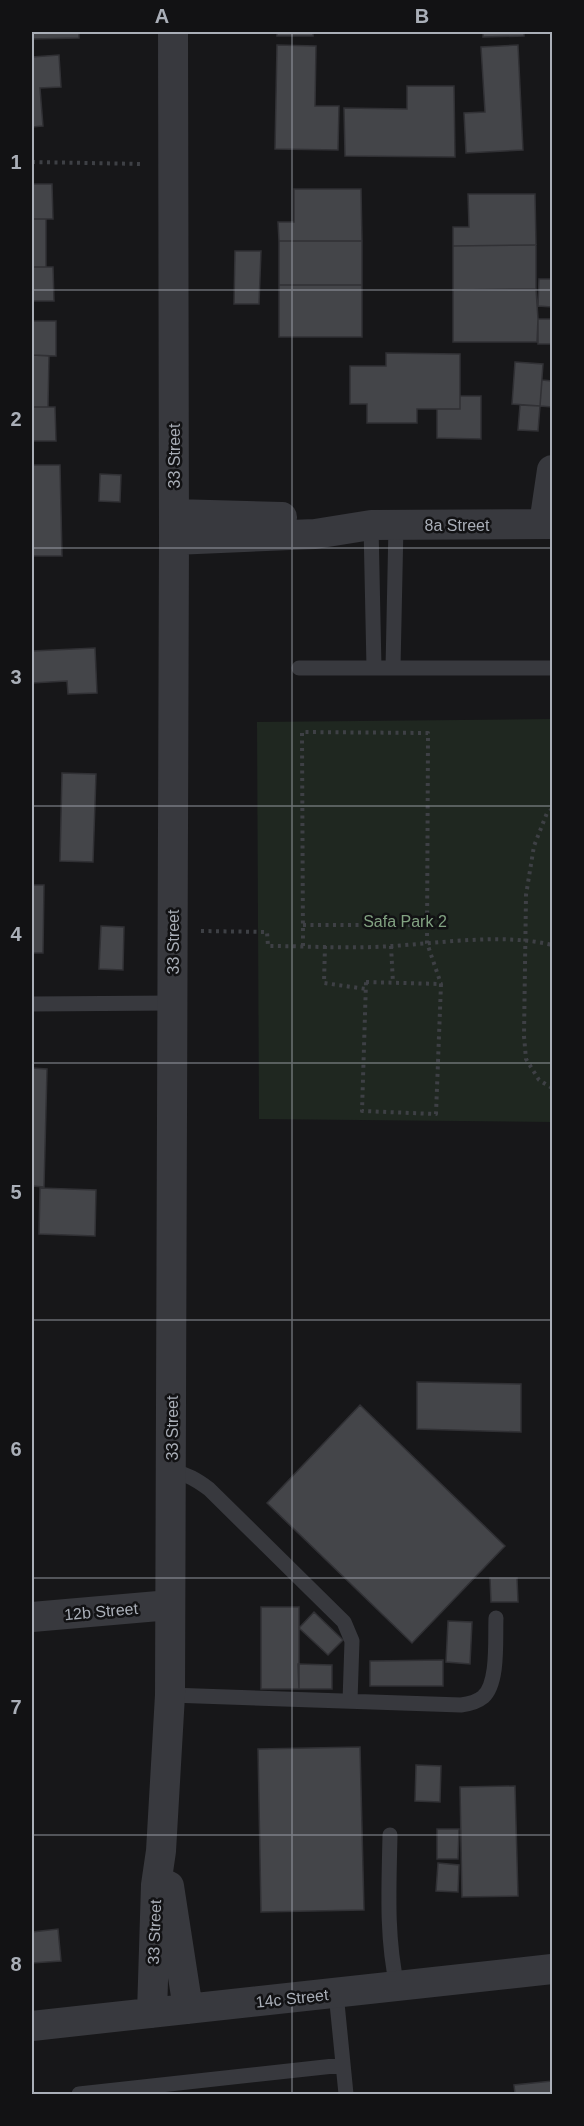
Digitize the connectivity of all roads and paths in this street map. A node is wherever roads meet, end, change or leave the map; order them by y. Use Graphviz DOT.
graph roads {
  1 [pos="173,32"];
  2 [pos="32,162"];
  3 [pos="174,164"];
  4 [pos="552,470"];
  5 [pos="548,524"];
  6 [pos="376,525"];
  7 [pos="174,527"];
  8 [pos="299,668"];
  9 [pos="374,668"];
  10 [pos="393,668"];
  11 [pos="552,668"];
  12 [pos="552,809"];
  13 [pos="303,925"];
  14 [pos="427,925"];
  15 [pos="173,931"];
  16 [pos="524,939"];
  17 [pos="427,943"];
  18 [pos="552,945"];
  19 [pos="303,946"];
  20 [pos="325,946"];
  21 [pos="391,946"];
  22 [pos="393,983"];
  23 [pos="441,984"];
  24 [pos="366,989"];
  25 [pos="173,1003"];
  26 [pos="32,1004"];
  27 [pos="552,1088"];
  28 [pos="172,1471"];
  29 [pos="170,1616"];
  30 [pos="32,1617"];
  31 [pos="495,1618"];
  32 [pos="32,1631"];
  33 [pos="170,1695"];
  34 [pos="350,1701"];
  35 [pos="390,1835"];
  36 [pos="161,1851"];
  37 [pos="552,1969"];
  38 [pos="397,1986"];
  39 [pos="336,1994"];
  40 [pos="188,2009"];
  41 [pos="152,2013"];
  42 [pos="32,2026"];
  43 [pos="343,2065"];
  44 [pos="79,2094"];
  45 [pos="346,2094"];
  1 -- 3 [label="street, 33 Street"];
  2 -- 3 [label="path"];
  3 -- 7 [label="street, 33 Street"];
  4 -- 5 [label="street"];
  5 -- 6 [label="street, 8a Street"];
  6 -- 7 [label="street, 8a Street"];
  6 -- 9 [label="lane"];
  6 -- 10 [label="lane"];
  7 -- 15 [label="street, 33 Street"];
  8 -- 9 [label="lane"];
  9 -- 10 [label="lane"];
  10 -- 11 [label="lane"];
  12 -- 16 [label="path"];
  13 -- 14 [label="path"];
  13 -- 14 [label="path"];
  13 -- 19 [label="path"];
  14 -- 17 [label="path"];
  15 -- 19 [label="path"];
  15 -- 25 [label="street, 33 Street"];
  16 -- 17 [label="path"];
  16 -- 18 [label="path"];
  16 -- 27 [label="path"];
  17 -- 21 [label="path"];
  17 -- 23 [label="path"];
  19 -- 20 [label="path"];
  20 -- 21 [label="path"];
  20 -- 24 [label="path"];
  21 -- 22 [label="path"];
  22 -- 23 [label="path"];
  22 -- 24 [label="path"];
  23 -- 24 [label="path"];
  25 -- 26 [label="lane"];
  25 -- 28 [label="street, 33 Street"];
  28 -- 29 [label="street, 33 Street"];
  28 -- 34 [label="lane"];
  29 -- 30 [label="street, 12b Street"];
  29 -- 32 [label="street, 12b Street"];
  29 -- 33 [label="street, 33 Street"];
  31 -- 34 [label="lane"];
  33 -- 34 [label="lane"];
  33 -- 36 [label="street, 33 Street"];
  35 -- 38 [label="lane"];
  36 -- 40 [label="street, 33 Street"];
  36 -- 41 [label="street, 33 Street"];
  37 -- 38 [label="street, 14c Street"];
  38 -- 39 [label="street, 14c Street"];
  39 -- 40 [label="street, 14c Street"];
  39 -- 43 [label="lane"];
  40 -- 41 [label="street, 14c Street"];
  41 -- 42 [label="street, 14c Street"];
  43 -- 44 [label="lane"];
  43 -- 45 [label="lane"];
}
